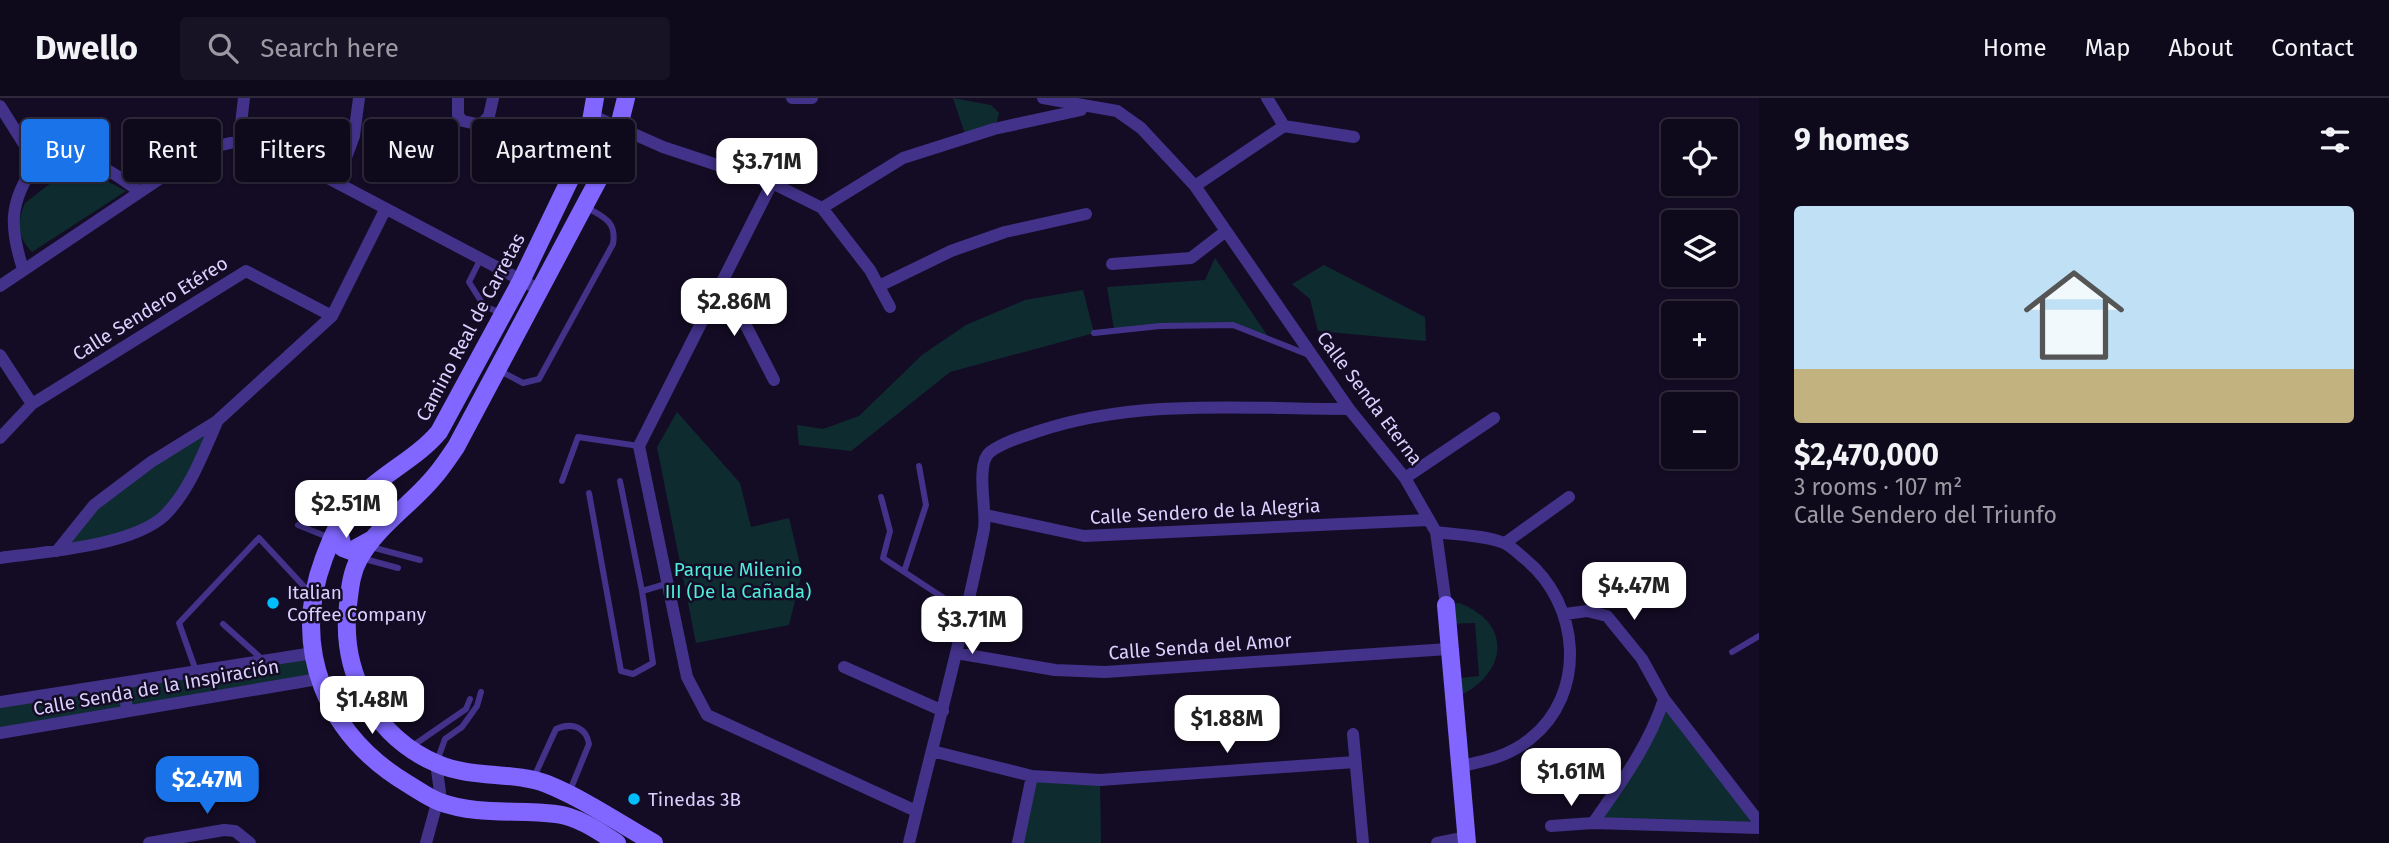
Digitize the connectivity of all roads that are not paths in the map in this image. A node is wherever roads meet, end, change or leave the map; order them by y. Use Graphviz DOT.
graph roads {
  1 [pos="244,98"];
  2 [pos="359,98"];
  3 [pos="458,98"];
  4 [pos="493,98"];
  5 [pos="597,98"];
  6 [pos="624,98"];
  7 [pos="792,98"];
  8 [pos="813,98"];
  9 [pos="1043,98"];
  10 [pos="1267,98"];
  11 [pos="0,106"];
  12 [pos="1087,108"];
  13 [pos="593,116"];
  14 [pos="242,119"];
  15 [pos="593,119"];
  16 [pos="601,119"];
  17 [pos="622,119"];
  18 [pos="1284,126"];
  19 [pos="635,133"];
  20 [pos="1354,137"];
  21 [pos="21,139"];
  22 [pos="235,142"];
  23 [pos="350,147"];
  24 [pos="109,170"];
  25 [pos="23,182"];
  26 [pos="337,182"];
  27 [pos="569,182"];
  28 [pos="597,182"];
  29 [pos="772,183"];
  30 [pos="1195,186"];
  31 [pos="140,192"];
  32 [pos="584,206"];
  33 [pos="822,208"];
  34 [pos="385,210"];
  35 [pos="1087,214"];
  36 [pos="1226,231"];
  37 [pos="480,260"];
  38 [pos="1112,264"];
  39 [pos="23,270"];
  40 [pos="521,281"];
  41 [pos="723,281"];
  42 [pos="0,286"];
  43 [pos="879,286"];
  44 [pos="540,290"];
  45 [pos="890,307"];
  46 [pos="503,314"];
  47 [pos="332,316"];
  48 [pos="1094,333"];
  49 [pos="0,355"];
  50 [pos="1311,355"];
  51 [pos="496,369"];
  52 [pos="774,380"];
  53 [pos="32,404"];
  54 [pos="1349,409"];
  55 [pos="1494,418"];
  56 [pos="217,421"];
  57 [pos="0,438"];
  58 [pos="639,446"];
  59 [pos="919,466"];
  60 [pos="1405,478"];
  61 [pos="562,481"];
  62 [pos="620,481"];
  63 [pos="589,493"];
  64 [pos="881,497"];
  65 [pos="1569,497"];
  66 [pos="986,515"];
  67 [pos="1428,520"];
  68 [pos="298,525"];
  69 [pos="1436,532"];
  70 [pos="335,533"];
  71 [pos="1505,543"];
  72 [pos="367,548"];
  73 [pos="57,551"];
  74 [pos="0,558"];
  75 [pos="419,560"];
  76 [pos="398,568"];
  77 [pos="904,572"];
  78 [pos="319,574"];
  79 [pos="351,581"];
  80 [pos="666,584"];
  81 [pos="642,591"];
  82 [pos="313,597"];
  83 [pos="1446,605"];
  84 [pos="967,614"];
  85 [pos="1565,614"];
  86 [pos="223,624"];
  87 [pos="1759,636"];
  88 [pos="1448,649"];
  89 [pos="1732,652"];
  90 [pos="313,653"];
  91 [pos="956,653"];
  92 [pos="263,660"];
  93 [pos="844,667"];
  94 [pos="196,671"];
  95 [pos="318,679"];
  96 [pos="124,683"];
  97 [pos="481,692"];
  98 [pos="470,699"];
  99 [pos="1664,699"];
  100 [pos="0,702"];
  101 [pos="372,710"];
  102 [pos="127,711"];
  103 [pos="943,711"];
  104 [pos="348,732"];
  105 [pos="0,733"];
  106 [pos="1353,734"];
  107 [pos="412,749"];
  108 [pos="932,751"];
  109 [pos="1355,762"];
  110 [pos="436,763"];
  111 [pos="1461,766"];
  112 [pos="392,773"];
  113 [pos="1032,776"];
  114 [pos="533,780"];
  115 [pos="568,795"];
  116 [pos="439,802"];
  117 [pos="916,811"];
  118 [pos="1759,822"];
  119 [pos="1593,823"];
  120 [pos="1551,826"];
  121 [pos="1759,828"];
  122 [pos="1467,840"];
  123 [pos="149,843"];
  124 [pos="250,843"];
  125 [pos="426,843"];
  126 [pos="617,843"];
  127 [pos="654,843"];
  128 [pos="909,843"];
  129 [pos="1018,843"];
  130 [pos="1363,843"];
  131 [pos="1437,843"];
  1 -- 14 [label="street"];
  2 -- 23 [label="street"];
  3 -- 4 [label="street"];
  5 -- 6 [label="street"];
  5 -- 13 [label="street, Camino Real de Carretas"];
  6 -- 17 [label="street"];
  7 -- 8 [label="street"];
  9 -- 12 [label="street, Calle Senda Eterna"];
  10 -- 18 [label="street"];
  11 -- 21 [label="street"];
  12 -- 30 [label="street, Calle Senda Eterna"];
  12 -- 33 [label="street"];
  13 -- 15 [label="street, Camino Real de Carretas"];
  13 -- 16 [label="street"];
  18 -- 20 [label="street"];
  18 -- 30 [label="street"];
  19 -- 29 [label="street"];
  22 -- 31 [label="street"];
  24 -- 31 [label="street"];
  25 -- 39 [label="street"];
  26 -- 34 [label="street"];
  27 -- 40 [label="street, Camino Real de Carretas"];
  28 -- 32 [label="street"];
  29 -- 33 [label="street"];
  29 -- 41 [label="street"];
  30 -- 36 [label="street, Calle Senda Eterna"];
  31 -- 39 [label="street"];
  32 -- 44 [label="street"];
  32 -- 51 [label="lane"];
  33 -- 43 [label="street"];
  34 -- 37 [label="street"];
  34 -- 47 [label="street"];
  35 -- 43 [label="street"];
  36 -- 38 [label="street"];
  36 -- 50 [label="street, Calle Senda Eterna"];
  37 -- 40 [label="street"];
  37 -- 46 [label="lane"];
  39 -- 42 [label="street"];
  40 -- 44 [label="street"];
  40 -- 46 [label="street, Camino Real de Carretas"];
  41 -- 52 [label="street"];
  41 -- 58 [label="street"];
  43 -- 45 [label="street"];
  44 -- 51 [label="street"];
  46 -- 70 [label="street, Camino Real de Carretas"];
  47 -- 53 [label="street, Calle Sendero Etéreo"];
  47 -- 56 [label="street"];
  48 -- 50 [label="lane"];
  49 -- 53 [label="street"];
  50 -- 54 [label="street, Calle Senda Eterna"];
  51 -- 72 [label="street"];
  53 -- 57 [label="street, Calle Sendero Etéreo"];
  54 -- 60 [label="street, Calle Senda Eterna"];
  54 -- 66 [label="street"];
  55 -- 60 [label="street"];
  56 -- 73 [label="street"];
  56 -- 73 [label="street"];
  58 -- 61 [label="lane"];
  58 -- 80 [label="street"];
  59 -- 77 [label="lane"];
  60 -- 67 [label="street, Calle Senda Eterna"];
  62 -- 81 [label="lane"];
  63 -- 81 [label="lane"];
  64 -- 77 [label="lane"];
  65 -- 71 [label="street"];
  66 -- 67 [label="street, Calle Sendero de la Alegria"];
  66 -- 84 [label="street"];
  67 -- 69 [label="street, Calle Senda Eterna"];
  68 -- 70 [label="lane"];
  69 -- 71 [label="street"];
  69 -- 83 [label="street, Calle Senda Eterna"];
  70 -- 72 [label="street"];
  70 -- 78 [label="street, Camino Real de Carretas"];
  71 -- 85 [label="street"];
  72 -- 75 [label="lane"];
  72 -- 76 [label="lane"];
  72 -- 79 [label="street"];
  73 -- 74 [label="street"];
  77 -- 84 [label="lane"];
  78 -- 79 [label="street"];
  78 -- 82 [label="street, Camino Real de Carretas"];
  79 -- 101 [label="street"];
  80 -- 81 [label="lane"];
  80 -- 117 [label="street"];
  82 -- 90 [label="street, Camino Real de Carretas"];
  82 -- 94 [label="lane"];
  83 -- 88 [label="street, Calle Senda Eterna"];
  84 -- 91 [label="street"];
  85 -- 99 [label="street"];
  85 -- 111 [label="street"];
  86 -- 92 [label="lane"];
  87 -- 89 [label="lane"];
  88 -- 91 [label="street, Calle Senda del Amor"];
  88 -- 111 [label="street, Calle Senda Eterna"];
  90 -- 92 [label="street, Calle Senda de la Inspiración"];
  90 -- 95 [label="street, Camino Real de Carretas"];
  91 -- 103 [label="street"];
  92 -- 94 [label="street, Calle Senda de la Inspiración"];
  93 -- 103 [label="street"];
  94 -- 96 [label="street, Calle Senda de la Inspiración"];
  95 -- 102 [label="street, Calle Senda de la Inspiración"];
  95 -- 104 [label="street, Camino Real de Carretas"];
  96 -- 100 [label="street, Calle Senda de la Inspiración"];
  96 -- 102 [label="street"];
  97 -- 110 [label="lane"];
  98 -- 107 [label="lane"];
  99 -- 118 [label="street"];
  99 -- 119 [label="street"];
  101 -- 104 [label="street"];
  101 -- 107 [label="street"];
  102 -- 105 [label="street, Calle Senda de la Inspiración"];
  103 -- 108 [label="street"];
  104 -- 112 [label="street, Camino Real de Carretas"];
  106 -- 109 [label="street"];
  107 -- 110 [label="street"];
  107 -- 112 [label="street"];
  108 -- 113 [label="street"];
  108 -- 117 [label="street"];
  109 -- 113 [label="street"];
  109 -- 130 [label="street"];
  110 -- 114 [label="street"];
  110 -- 116 [label="street"];
  111 -- 122 [label="street, Calle Senda Eterna"];
  112 -- 116 [label="street, Camino Real de Carretas"];
  113 -- 129 [label="street"];
  114 -- 115 [label="street"];
  114 -- 115 [label="lane"];
  115 -- 127 [label="street"];
  116 -- 125 [label="street"];
  116 -- 126 [label="street, Camino Real de Carretas"];
  117 -- 128 [label="street"];
  119 -- 120 [label="street"];
  119 -- 121 [label="street"];
  122 -- 131 [label="street"];
  123 -- 124 [label="street"];
}
